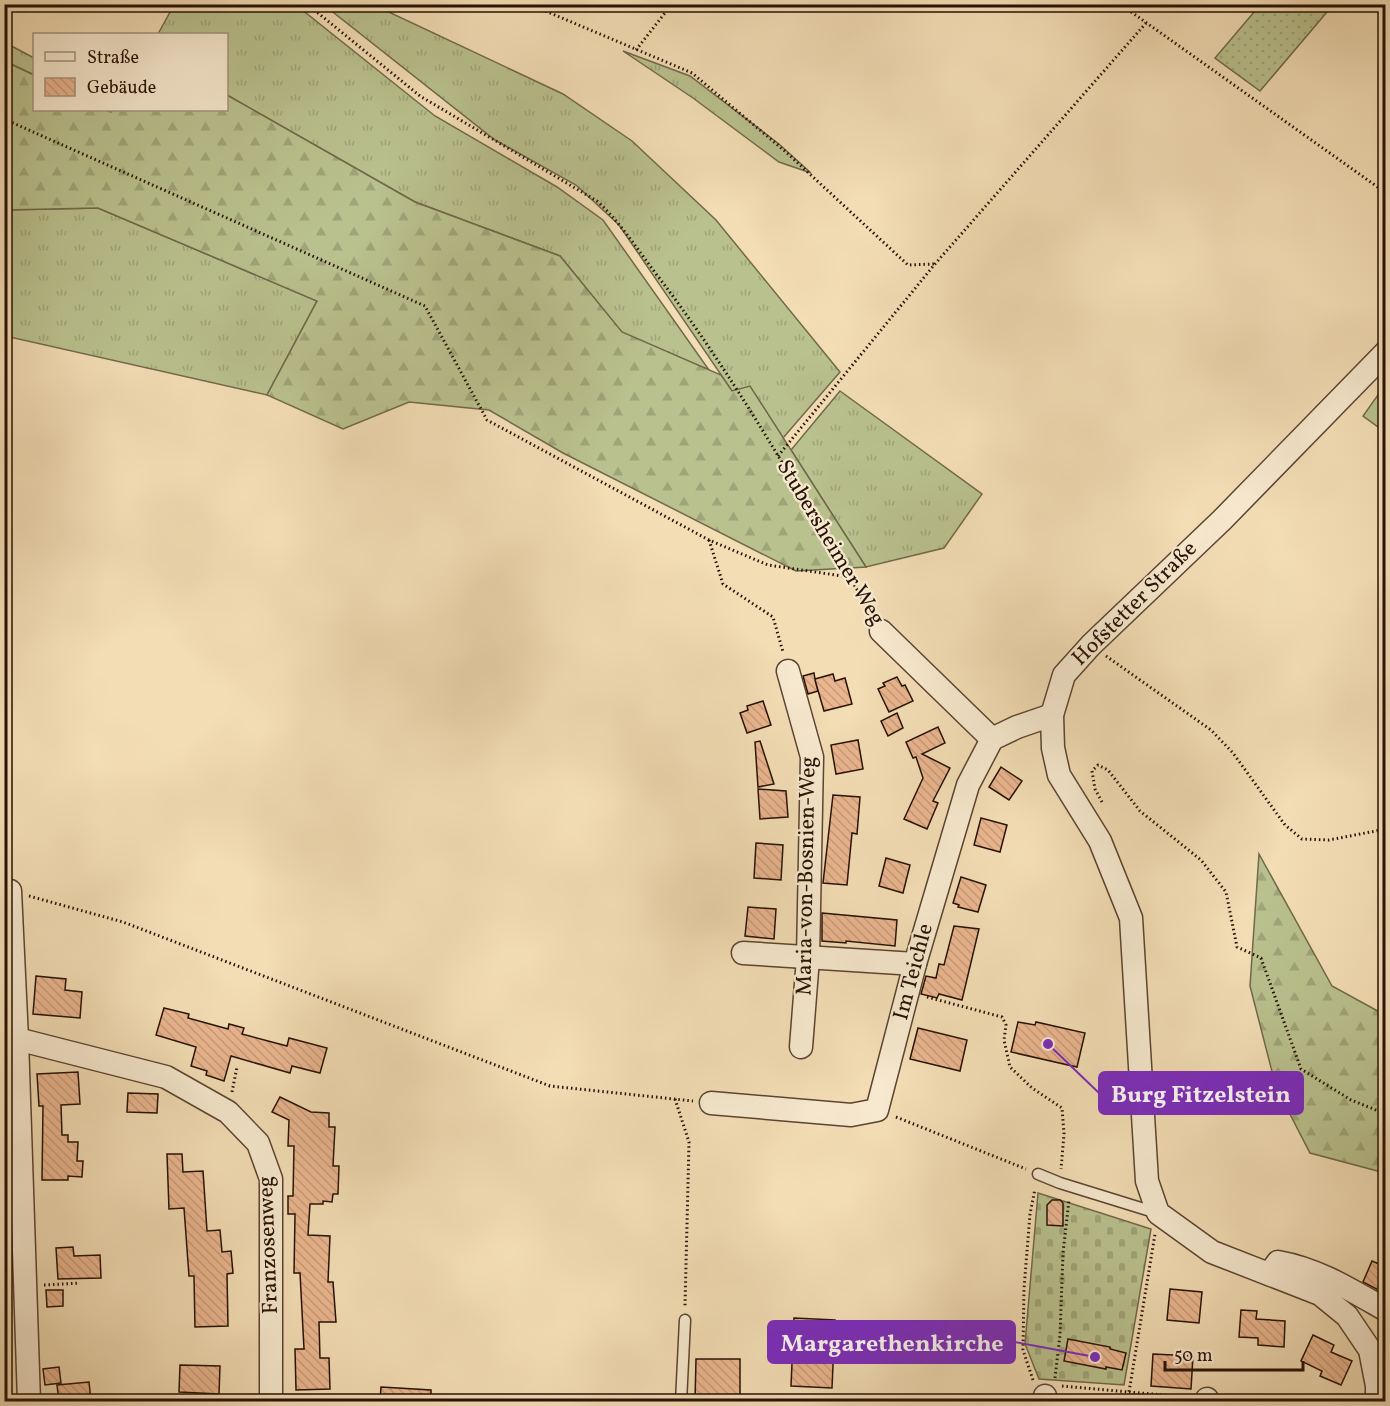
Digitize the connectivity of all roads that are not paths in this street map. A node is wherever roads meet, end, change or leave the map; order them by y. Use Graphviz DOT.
graph roads {
  1 [pos="1386,352"];
  2 [pos="881,631"];
  3 [pos="788,671"];
  4 [pos="1052,714"];
  5 [pos="992,739"];
  6 [pos="9,891"];
  7 [pos="743,953"];
  8 [pos="808,958"];
  9 [pos="915,964"];
  10 [pos="17,1039"];
  11 [pos="801,1047"];
  12 [pos="711,1103"];
  13 [pos="1038,1174"];
  14 [pos="1158,1218"];
  15 [pos="1269,1274"];
  16 [pos="1386,1310"];
  17 [pos="685,1320"];
  18 [pos="1380,1391"];
  19 [pos="29,1401"];
  20 [pos="271,1401"];
  21 [pos="681,1401"];
  1 -- 4 [label="street, Hofstetter Straße"];
  2 -- 5 [label="street, Stubersheimer Weg"];
  3 -- 8 [label="street, Maria-von-Bosnien-Weg"];
  4 -- 5 [label="street"];
  4 -- 14 [label="street, Hofstetter Straße"];
  5 -- 9 [label="street, Im Teichle"];
  6 -- 10 [label="street"];
  7 -- 8 [label="street"];
  8 -- 9 [label="street"];
  8 -- 11 [label="street, Maria-von-Bosnien-Weg"];
  9 -- 12 [label="street, Im Teichle"];
  10 -- 19 [label="street"];
  10 -- 20 [label="street, Franzosenweg"];
  13 -- 14 [label="lane"];
  14 -- 15 [label="street"];
  15 -- 16 [label="street"];
  15 -- 18 [label="street"];
  17 -- 21 [label="lane"];
}
